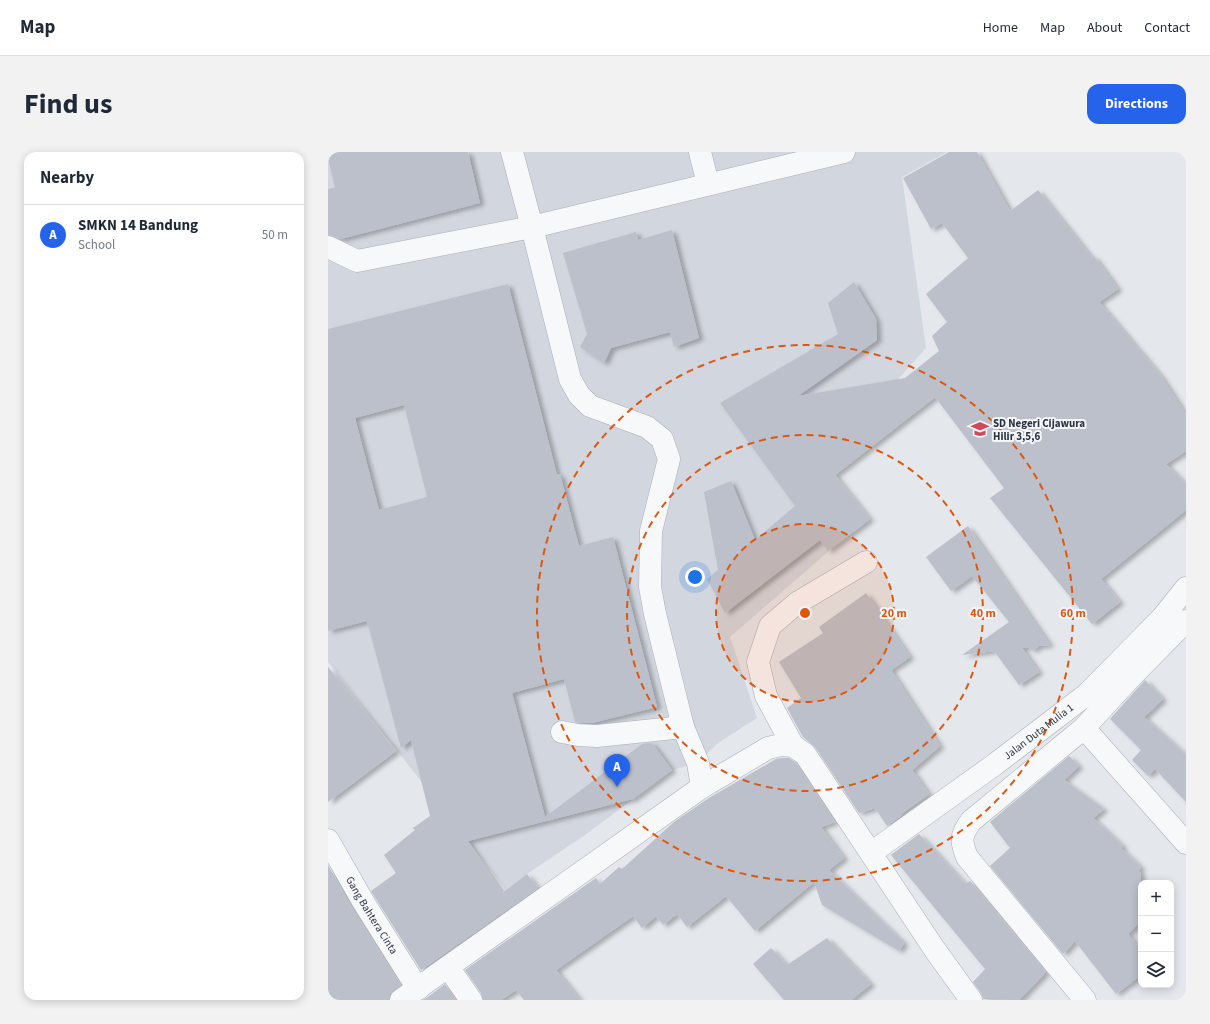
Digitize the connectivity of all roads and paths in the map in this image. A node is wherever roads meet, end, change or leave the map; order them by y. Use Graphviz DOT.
graph roads {
  1 [pos="512,152"];
  2 [pos="700,152"];
  3 [pos="844,152"];
  4 [pos="708,184"];
  5 [pos="532,227"];
  6 [pos="328,246"];
  7 [pos="866,562"];
  8 [pos="1186,588"];
  9 [pos="1186,621"];
  10 [pos="683,727"];
  11 [pos="1084,728"];
  12 [pos="562,732"];
  13 [pos="794,746"];
  14 [pos="702,787"];
  15 [pos="328,840"];
  16 [pos="1186,842"];
  17 [pos="871,853"];
  18 [pos="448,967"];
  19 [pos="410,994"];
  20 [pos="471,1000"];
  21 [pos="970,1000"];
  22 [pos="1085,1000"];
  1 -- 5 [label="street"];
  2 -- 4 [label="street"];
  3 -- 4 [label="street"];
  4 -- 5 [label="street"];
  5 -- 6 [label="street"];
  5 -- 10 [label="street"];
  7 -- 13 [label="street"];
  8 -- 17 [label="street, Jalan Duta Mulia 1"];
  9 -- 11 [label="street"];
  10 -- 12 [label="street"];
  10 -- 14 [label="street"];
  11 -- 16 [label="street"];
  11 -- 22 [label="street"];
  13 -- 14 [label="street"];
  13 -- 17 [label="street"];
  14 -- 18 [label="street"];
  15 -- 19 [label="street, Gang Bahtera Cinta"];
  17 -- 21 [label="street"];
  18 -- 19 [label="street"];
  18 -- 20 [label="street"];
}
